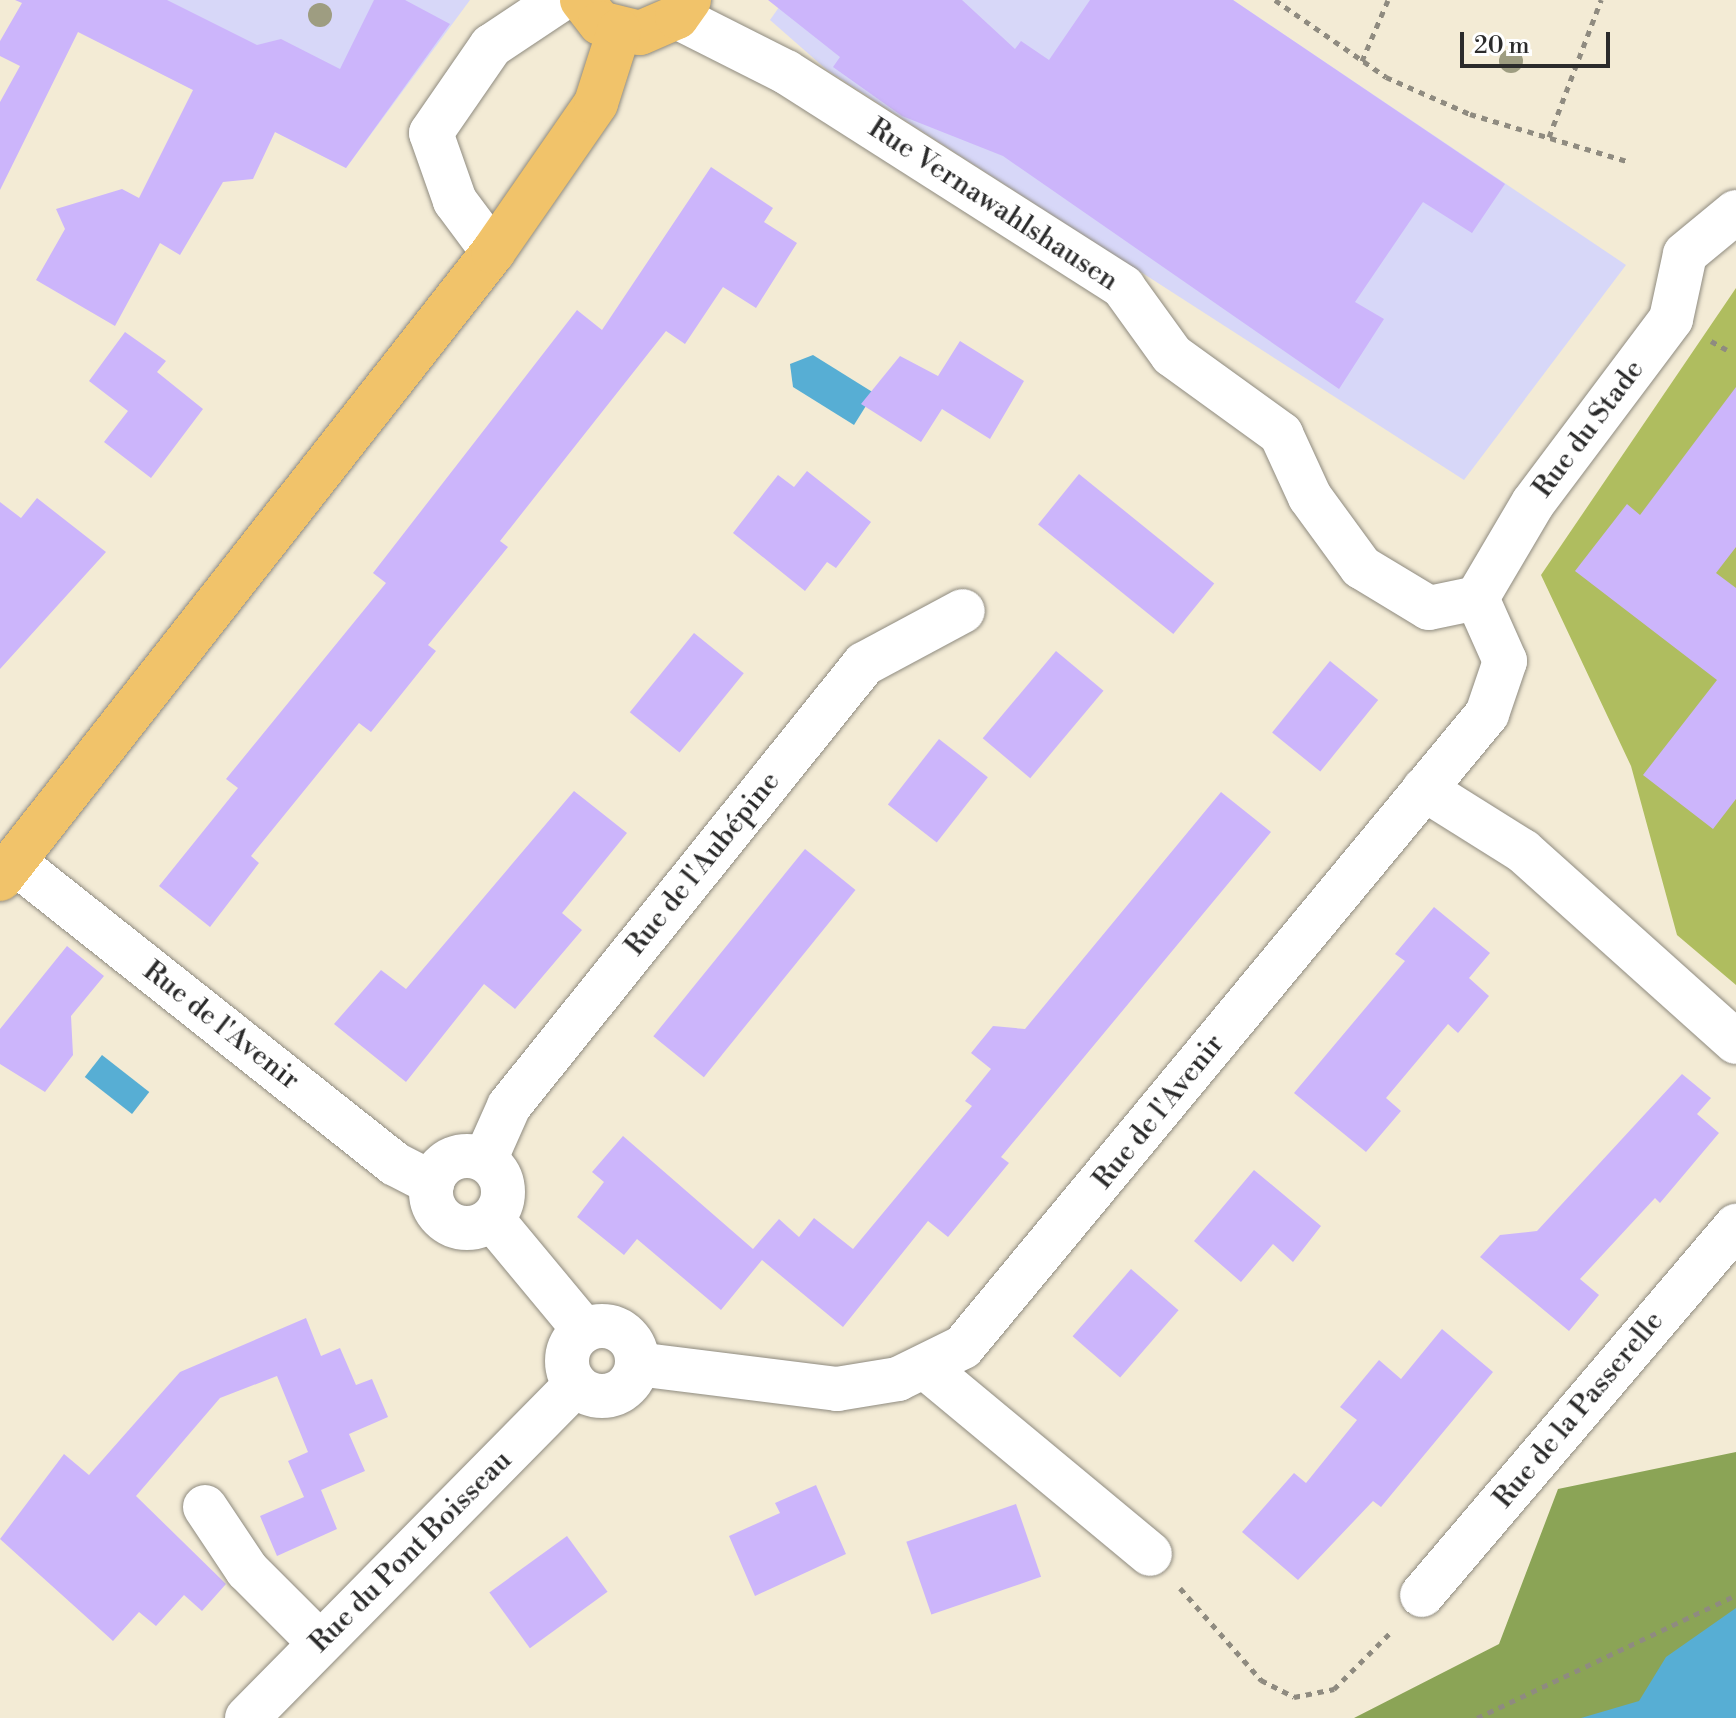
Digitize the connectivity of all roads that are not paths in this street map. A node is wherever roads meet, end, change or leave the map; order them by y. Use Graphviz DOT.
graph roads {
  1 [pos="560,0"];
  2 [pos="582,0"];
  3 [pos="683,8"];
  4 [pos="619,31"];
  5 [pos="1736,212"];
  6 [pos="493,252"];
  7 [pos="1477,598"];
  8 [pos="963,611"];
  9 [pos="1424,789"];
  10 [pos="7,870"];
  11 [pos="1736,1042"];
  12 [pos="485,1160"];
  13 [pos="432,1183"];
  14 [pos="492,1219"];
  15 [pos="1736,1226"];
  16 [pos="584,1330"];
  17 [pos="637,1364"];
  18 [pos="926,1368"];
  19 [pos="575,1385"];
  20 [pos="205,1507"];
  21 [pos="1150,1554"];
  22 [pos="1422,1595"];
  23 [pos="320,1643"];
  24 [pos="247,1718"];
  1 -- 6 [label="street"];
  2 -- 4 [label="main road"];
  3 -- 4 [label="main road"];
  3 -- 7 [label="street, Rue Vernawahlshausen"];
  4 -- 6 [label="main road"];
  5 -- 7 [label="street, Rue du Stade"];
  6 -- 10 [label="main road"];
  7 -- 9 [label="street, Rue de l'Avenir"];
  8 -- 12 [label="street, Rue de l'Aubépine"];
  9 -- 11 [label="street"];
  9 -- 18 [label="street, Rue de l'Avenir"];
  10 -- 13 [label="street, Rue de l'Avenir"];
  12 -- 13 [label="street"];
  12 -- 14 [label="street"];
  13 -- 14 [label="street"];
  14 -- 16 [label="street"];
  15 -- 22 [label="street, Rue de la Passerelle"];
  16 -- 17 [label="street"];
  16 -- 19 [label="street"];
  17 -- 18 [label="street, Rue de l'Avenir"];
  17 -- 19 [label="street"];
  18 -- 21 [label="street"];
  19 -- 23 [label="street, Rue du Pont Boisseau"];
  20 -- 23 [label="street"];
  23 -- 24 [label="street, Rue du Pont Boisseau"];
}
